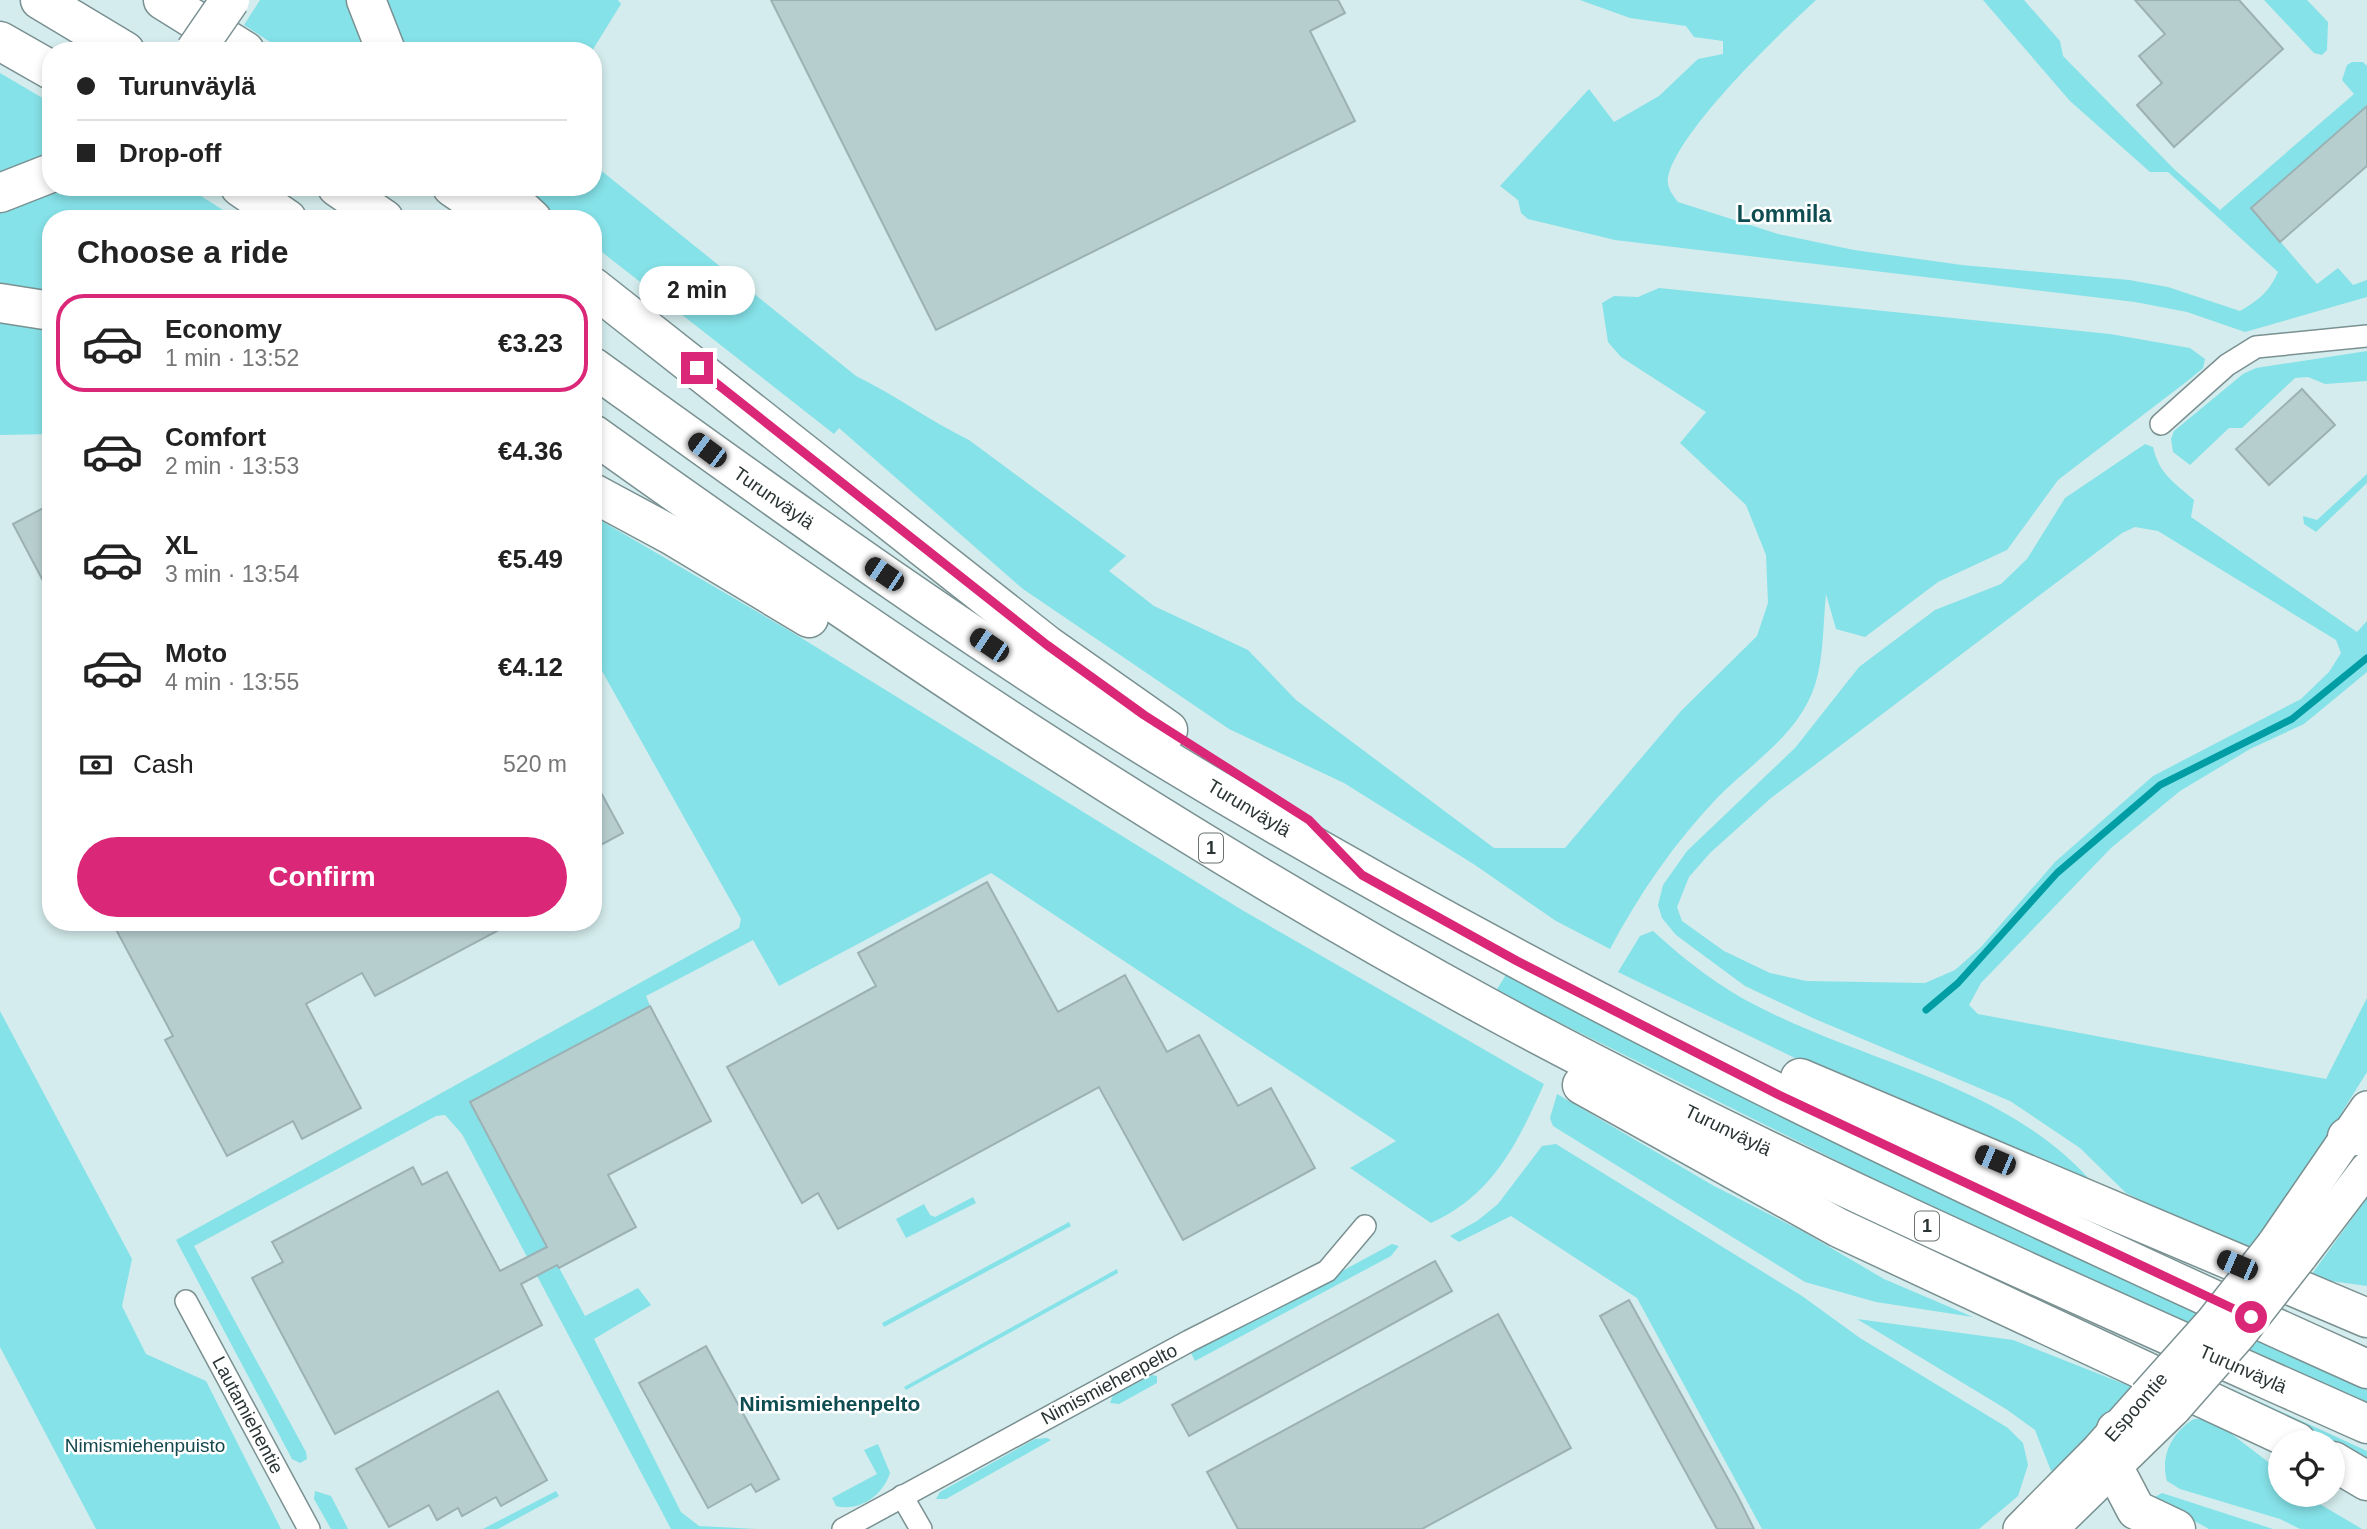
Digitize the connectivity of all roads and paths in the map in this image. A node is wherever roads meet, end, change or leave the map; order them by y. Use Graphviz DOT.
graph roads {
  1 [pos="40,0"];
  2 [pos="163,0"];
  3 [pos="230,0"];
  4 [pos="366,0"];
  5 [pos="0,41"];
  6 [pos="110,42"];
  7 [pos="201,42"];
  8 [pos="231,42"];
  9 [pos="382,42"];
  10 [pos="42,65"];
  11 [pos="42,177"];
  12 [pos="0,193"];
  13 [pos="253,196"];
  14 [pos="350,196"];
  15 [pos="465,196"];
  16 [pos="507,196"];
  17 [pos="274,210"];
  18 [pos="371,210"];
  19 [pos="486,210"];
  20 [pos="522,210"];
  21 [pos="602,294"];
  22 [pos="0,303"];
  23 [pos="42,310"];
  24 [pos="2367,336"];
  25 [pos="602,374"];
  26 [pos="2161,424"];
  27 [pos="602,440"];
  28 [pos="602,498"];
  29 [pos="933,673"];
  30 [pos="1362,875"];
  31 [pos="1517,961"];
  32 [pos="1495,1012"];
  33 [pos="2362,1137"];
  34 [pos="1365,1226"];
  35 [pos="186,1301"];
  36 [pos="2367,1318"];
  37 [pos="2367,1369"];
  38 [pos="2160,1403"];
  39 [pos="2367,1424"];
  40 [pos="2116,1430"];
  41 [pos="2271,1430"];
  42 [pos="2114,1468"];
  43 [pos="2345,1468"];
  44 [pos="2367,1481"];
  45 [pos="902,1496"];
  46 [pos="309,1529"];
  47 [pos="843,1529"];
  48 [pos="921,1529"];
  49 [pos="2020,1529"];
  50 [pos="2051,1529"];
  51 [pos="2176,1529"];
  1 -- 6 [label="highway"];
  2 -- 8 [label="highway"];
  3 -- 7 [label="highway, bridge"];
  4 -- 9 [label="highway"];
  5 -- 10 [label="highway"];
  11 -- 12 [label="highway"];
  13 -- 17 [label="highway"];
  14 -- 18 [label="highway"];
  15 -- 19 [label="highway"];
  16 -- 20 [label="highway"];
  21 -- 30 [label="highway"];
  22 -- 23 [label="highway"];
  24 -- 26 [label="street"];
  25 -- 30 [label="highway, Turunväylä"];
  27 -- 29 [label="highway, Turunväylä / 1"];
  28 -- 29 [label="highway"];
  29 -- 32 [label="highway, Turunväylä / 1"];
  30 -- 31 [label="highway, Turunväylä"];
  31 -- 36 [label="highway"];
  31 -- 37 [label="highway, Turunväylä"];
  32 -- 39 [label="highway, Turunväylä / 1"];
  32 -- 41 [label="highway"];
  33 -- 38 [label="main road, Espoontie, bridge"];
  34 -- 45 [label="street, Nimismiehenpelto"];
  35 -- 46 [label="street, Lautamiehentie"];
  38 -- 40 [label="main road, Espoontie"];
  38 -- 42 [label="main road, Espoontie"];
  40 -- 42 [label="highway"];
  40 -- 49 [label="main road, Espoontie"];
  42 -- 50 [label="main road, Espoontie"];
  42 -- 51 [label="highway"];
  43 -- 44 [label="highway"];
  45 -- 47 [label="street, Nimismiehenpelto"];
  45 -- 48 [label="street"];
}
